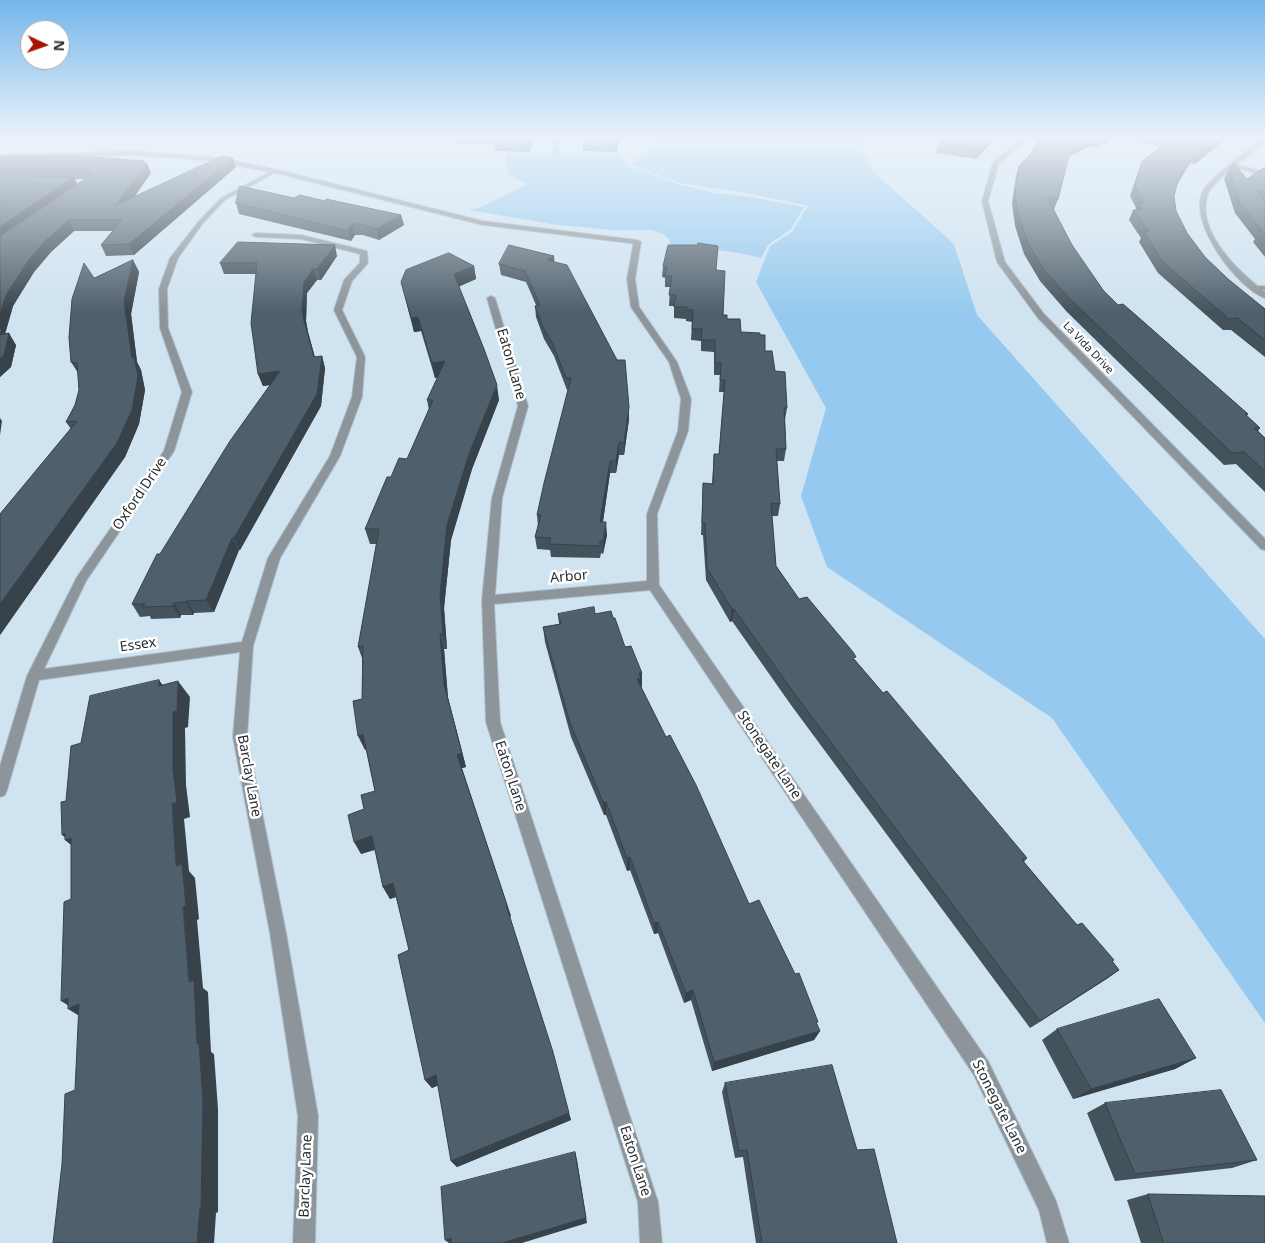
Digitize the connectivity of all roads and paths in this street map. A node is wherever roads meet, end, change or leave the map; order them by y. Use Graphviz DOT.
graph roads {
  1 [pos="227,197"];
  2 [pos="379,197"];
  3 [pos="985,197"];
  4 [pos="1205,197"];
  5 [pos="256,235"];
  6 [pos="1254,288"];
  7 [pos="1265,288"];
  8 [pos="1265,296"];
  9 [pos="491,298"];
  10 [pos="1265,546"];
  11 [pos="653,585"];
  12 [pos="488,600"];
  13 [pos="248,646"];
  14 [pos="34,676"];
  15 [pos="0,790"];
  16 [pos="304,1243"];
  17 [pos="651,1243"];
  18 [pos="1058,1243"];
  1 -- 14 [label="street, Oxford Drive"];
  2 -- 11 [label="street"];
  3 -- 10 [label="street, La Vida Drive"];
  4 -- 6 [label="street"];
  5 -- 13 [label="street, Barclay Lane"];
  6 -- 7 [label="street"];
  6 -- 8 [label="street"];
  9 -- 12 [label="street, Eaton Lane"];
  11 -- 12 [label="street, Arbor"];
  11 -- 18 [label="street, Stonegate Lane"];
  12 -- 17 [label="street, Eaton Lane"];
  13 -- 14 [label="street, Essex"];
  13 -- 16 [label="street, Barclay Lane"];
  14 -- 15 [label="street, Oxford Drive"];
}
